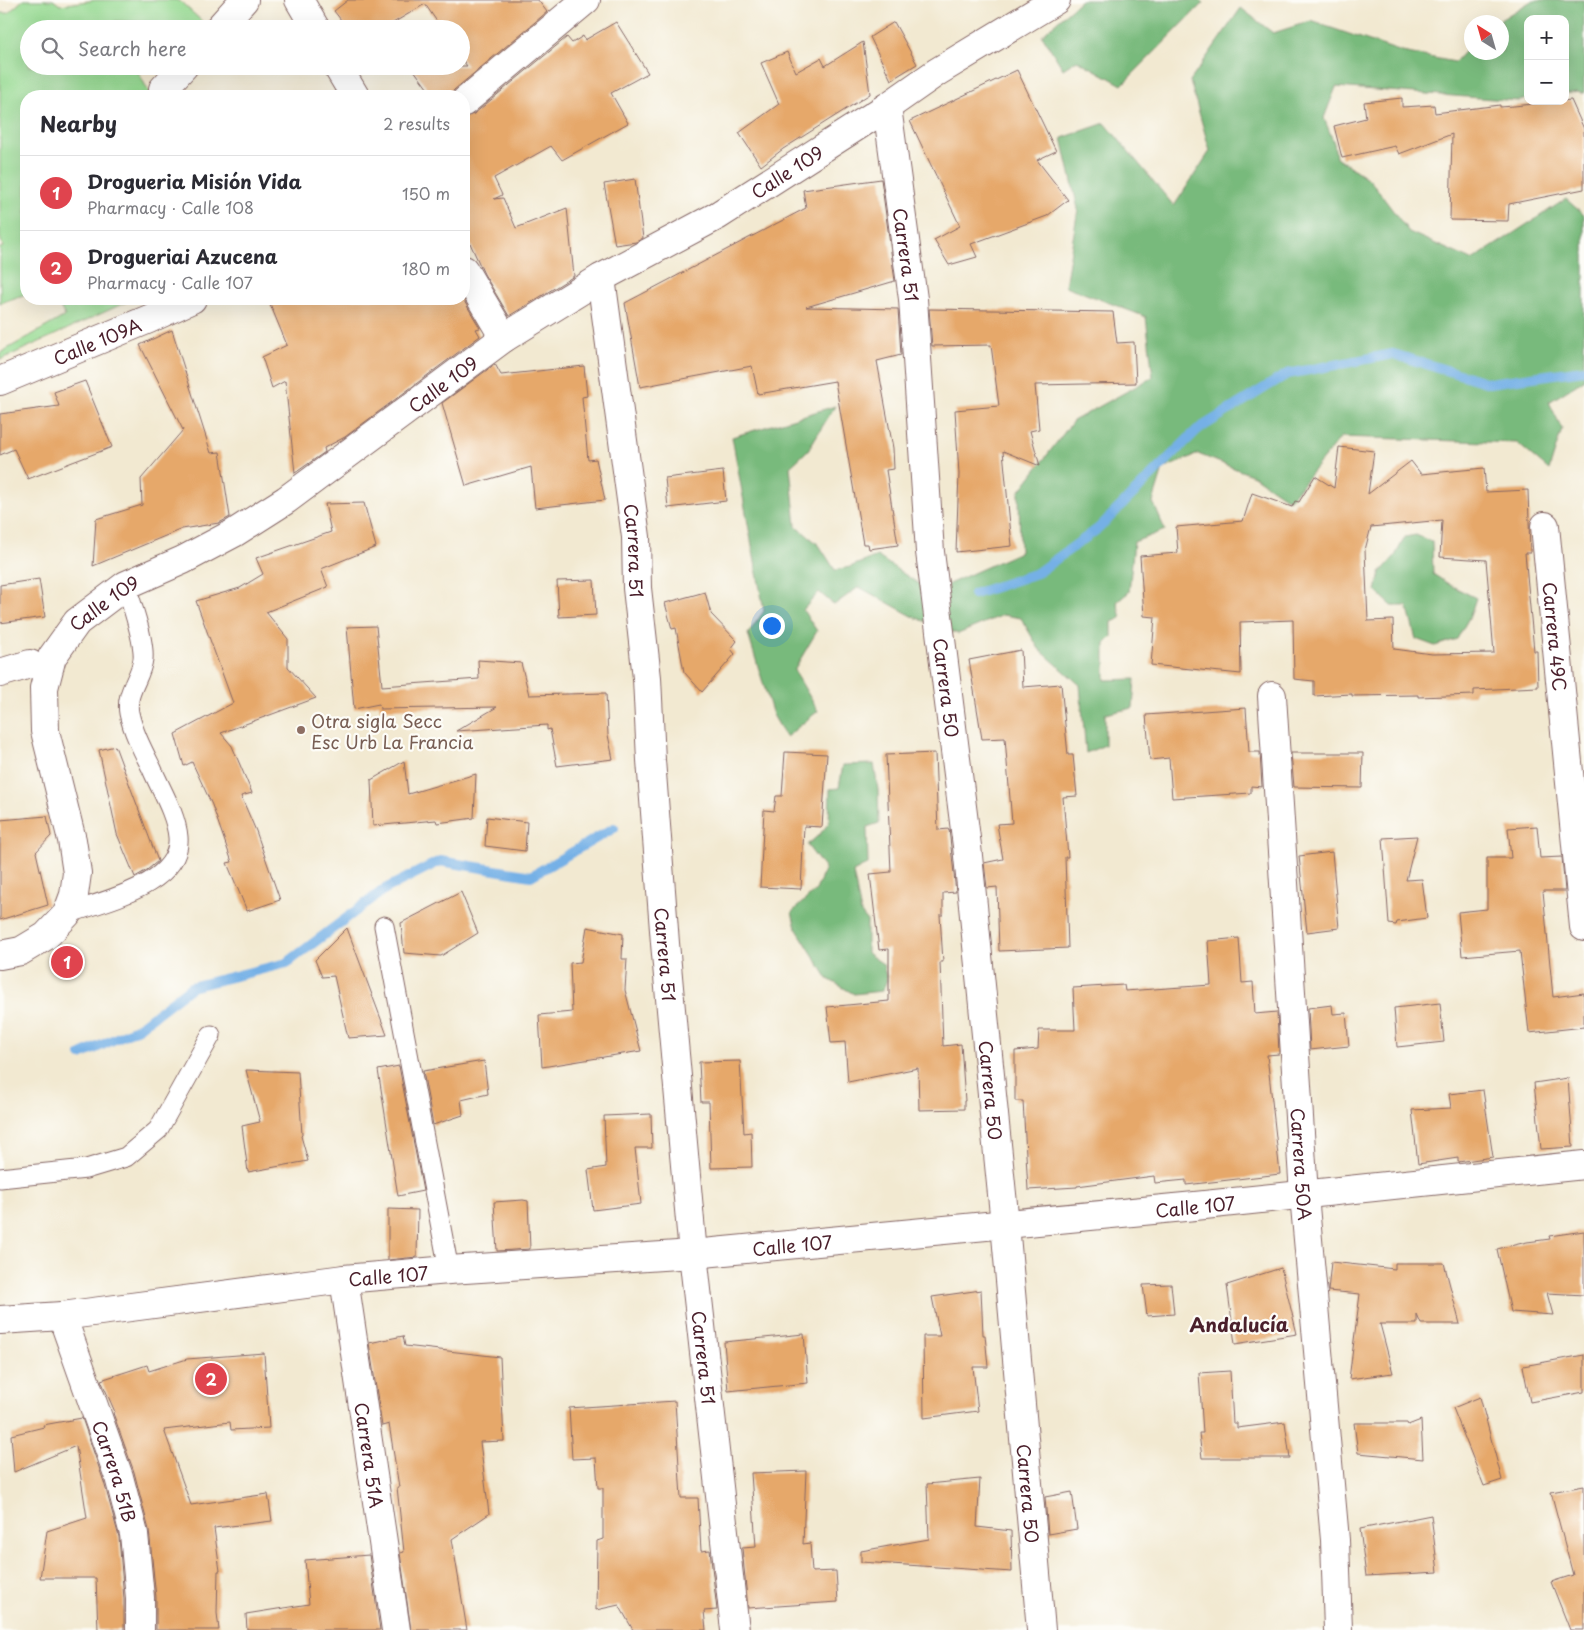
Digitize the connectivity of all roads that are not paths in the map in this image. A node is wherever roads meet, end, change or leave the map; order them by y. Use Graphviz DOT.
graph roads {
  1 [pos="244,0"];
  2 [pos="299,0"];
  3 [pos="586,0"];
  4 [pos="1056,0"];
  5 [pos="226,20"];
  6 [pos="311,20"];
  7 [pos="176,75"];
  8 [pos="342,75"];
  9 [pos="163,89"];
  10 [pos="351,90"];
  11 [pos="470,97"];
  12 [pos="887,108"];
  13 [pos="600,278"];
  14 [pos="470,280"];
  15 [pos="178,305"];
  16 [pos="504,338"];
  17 [pos="0,381"];
  18 [pos="1545,526"];
  19 [pos="930,552"];
  20 [pos="126,585"];
  21 [pos="30,664"];
  22 [pos="0,673"];
  23 [pos="1272,696"];
  24 [pos="71,904"];
  25 [pos="384,926"];
  26 [pos="1584,927"];
  27 [pos="0,955"];
  28 [pos="211,1035"];
  29 [pos="1584,1164"];
  30 [pos="0,1178"];
  31 [pos="1304,1195"];
  32 [pos="1005,1224"];
  33 [pos="693,1254"];
  34 [pos="448,1270"];
  35 [pos="344,1279"];
  36 [pos="62,1316"];
  37 [pos="0,1320"];
  38 [pos="140,1630"];
  39 [pos="396,1630"];
  40 [pos="735,1630"];
  41 [pos="1041,1630"];
  42 [pos="1338,1630"];
  1 -- 5 [label="street"];
  2 -- 6 [label="street"];
  3 -- 11 [label="street"];
  4 -- 12 [label="street, Calle 109"];
  7 -- 9 [label="street"];
  8 -- 10 [label="street"];
  12 -- 13 [label="street, Calle 109"];
  12 -- 19 [label="street, Carrera 51"];
  13 -- 16 [label="street, Calle 109"];
  13 -- 33 [label="street, Carrera 51"];
  14 -- 16 [label="street"];
  15 -- 17 [label="street, Calle 109A"];
  16 -- 20 [label="street, Calle 109"];
  18 -- 26 [label="street, Carrera 49C"];
  19 -- 32 [label="street, Carrera 50"];
  20 -- 24 [label="street, Calle 109"];
  20 -- 24 [label="lane"];
  21 -- 22 [label="street"];
  23 -- 31 [label="street, Carrera 50A"];
  24 -- 27 [label="street"];
  25 -- 34 [label="lane"];
  28 -- 30 [label="lane"];
  29 -- 31 [label="street, Calle 107"];
  31 -- 32 [label="street, Calle 107"];
  31 -- 42 [label="street, Carrera 50A"];
  32 -- 33 [label="street, Calle 107"];
  32 -- 41 [label="street, Carrera 50"];
  33 -- 34 [label="street, Calle 107"];
  33 -- 40 [label="street, Carrera 51"];
  34 -- 35 [label="street, Calle 107"];
  35 -- 36 [label="street, Calle 107"];
  35 -- 39 [label="street, Carrera 51A"];
  36 -- 37 [label="street, Calle 107"];
  36 -- 38 [label="street, Carrera 51B"];
}
